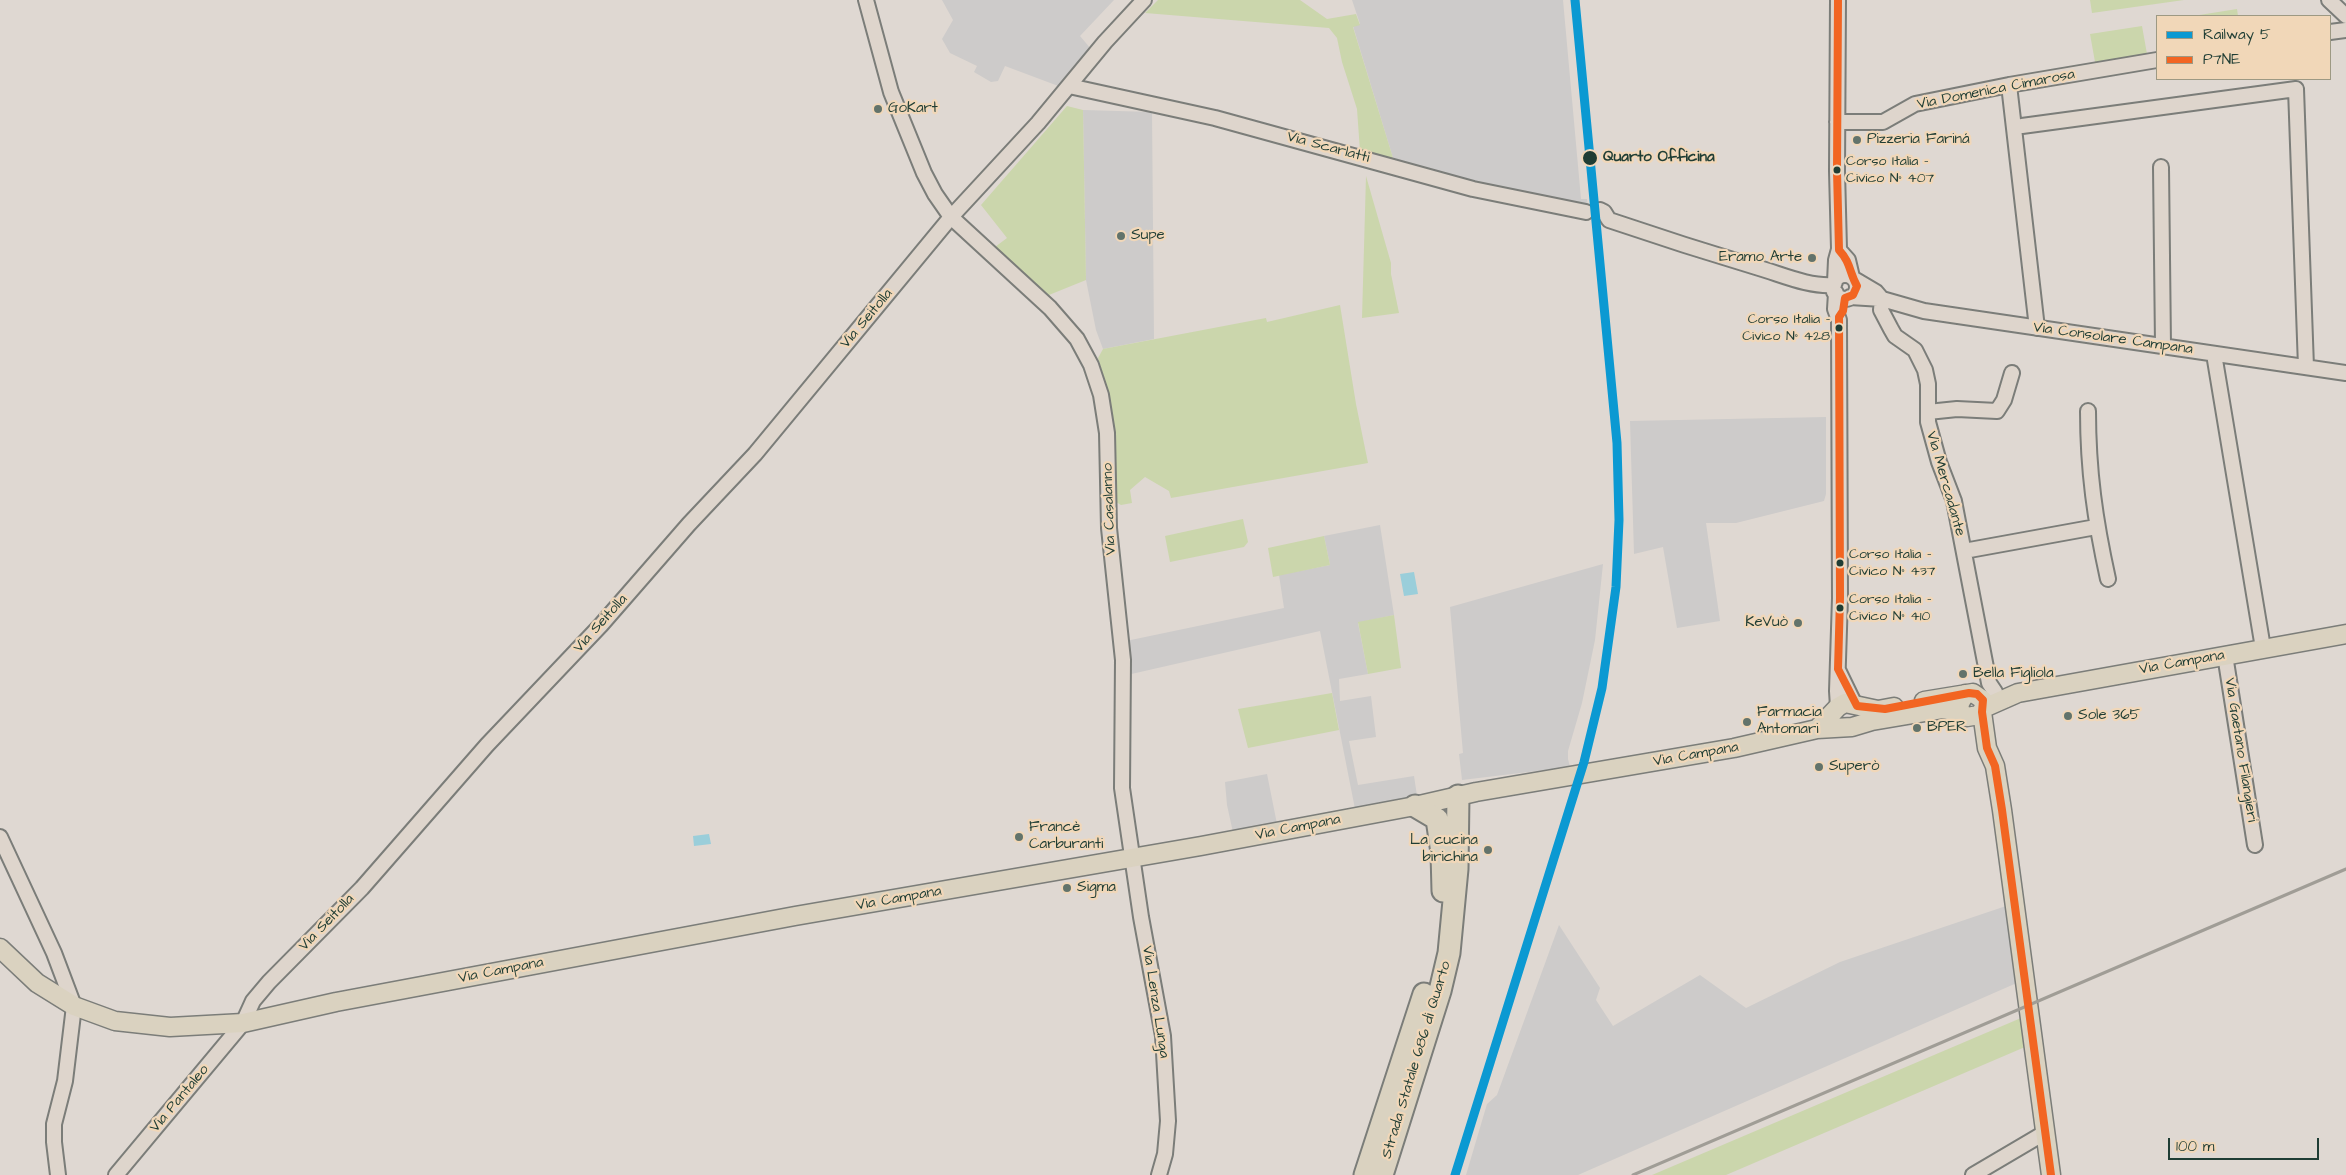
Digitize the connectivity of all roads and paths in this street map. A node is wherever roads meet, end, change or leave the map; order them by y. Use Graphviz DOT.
graph roads {
  1 [pos="866,0"];
  2 [pos="1144,0"];
  3 [pos="1838,0"];
  4 [pos="2329,0"];
  5 [pos="2346,16"];
  6 [pos="2346,30"];
  7 [pos="2331,32"];
  8 [pos="2156,60"];
  9 [pos="2009,84"];
  10 [pos="1069,86"];
  11 [pos="1837,122"];
  12 [pos="2022,126"];
  13 [pos="2161,167"];
  14 [pos="952,217"];
  15 [pos="1839,250"];
  16 [pos="1853,278"];
  17 [pos="1840,291"];
  18 [pos="1882,299"];
  19 [pos="2037,328"];
  20 [pos="2163,346"];
  21 [pos="2214,354"];
  22 [pos="2306,367"];
  23 [pos="2012,373"];
  24 [pos="2346,373"];
  25 [pos="2088,411"];
  26 [pos="1928,412"];
  27 [pos="2096,527"];
  28 [pos="1964,551"];
  29 [pos="2108,579"];
  30 [pos="2346,634"];
  31 [pos="2263,648"];
  32 [pos="2225,655"];
  33 [pos="1982,698"];
  34 [pos="1846,707"];
  35 [pos="1962,714"];
  36 [pos="1850,726"];
  37 [pos="1817,730"];
  38 [pos="1988,748"];
  39 [pos="1452,797"];
  40 [pos="1415,806"];
  41 [pos="1437,819"];
  42 [pos="0,837"];
  43 [pos="2255,845"];
  44 [pos="1133,858"];
  45 [pos="0,948"];
  46 [pos="74,1006"];
  47 [pos="244,1023"];
  48 [pos="2046,1132"];
  49 [pos="58,1175"];
  50 [pos="116,1175"];
  51 [pos="1159,1175"];
  52 [pos="1365,1175"];
  53 [pos="1382,1175"];
  54 [pos="1973,1175"];
  55 [pos="2052,1175"];
  1 -- 14 [label="street, Via Casalanno"];
  2 -- 10 [label="street, Via Seitolla"];
  3 -- 11 [label="street"];
  4 -- 5 [label="street"];
  6 -- 7 [label="street"];
  8 -- 9 [label="street, Via Domenica Cimarosa"];
  9 -- 11 [label="street, Via Domenica Cimarosa"];
  9 -- 19 [label="street"];
  10 -- 14 [label="street, Via Seitolla"];
  10 -- 17 [label="street, Via Scarlatti"];
  11 -- 15 [label="street"];
  12 -- 22 [label="street"];
  13 -- 20 [label="street"];
  14 -- 44 [label="street, Via Casalanno"];
  14 -- 47 [label="street, Via Seitolla"];
  15 -- 16 [label="street"];
  15 -- 17 [label="street"];
  16 -- 17 [label="street"];
  16 -- 17 [label="street"];
  16 -- 18 [label="street, Via Consolare Campana"];
  17 -- 18 [label="street, Via Consolare Campana"];
  17 -- 34 [label="street"];
  18 -- 19 [label="street, Via Consolare Campana"];
  18 -- 26 [label="street, Via Mercadante"];
  19 -- 20 [label="street, Via Consolare Campana"];
  20 -- 21 [label="street, Via Consolare Campana"];
  21 -- 22 [label="street, Via Consolare Campana"];
  21 -- 31 [label="street"];
  22 -- 24 [label="street, Via Consolare Campana"];
  23 -- 26 [label="street"];
  25 -- 27 [label="street"];
  26 -- 28 [label="street, Via Mercadante"];
  27 -- 28 [label="street"];
  27 -- 29 [label="street"];
  28 -- 33 [label="street, Via Mercadante"];
  30 -- 31 [label="main road, Via Campana"];
  31 -- 32 [label="main road, Via Campana"];
  32 -- 33 [label="main road, Via Campana"];
  32 -- 43 [label="street, Via Gaetano Filangieri"];
  33 -- 34 [label="main road, Via Campana"];
  33 -- 35 [label="main road, Via Campana"];
  33 -- 38 [label="main road"];
  34 -- 36 [label="main road"];
  34 -- 37 [label="main road"];
  35 -- 36 [label="main road, Via Campana"];
  35 -- 38 [label="main road"];
  36 -- 37 [label="main road, Via Campana"];
  37 -- 39 [label="main road, Via Campana"];
  38 -- 48 [label="main road"];
  39 -- 40 [label="main road, Via Campana"];
  39 -- 41 [label="highway"];
  39 -- 53 [label="highway, Strada Statale 686 di Quarto"];
  40 -- 41 [label="highway"];
  40 -- 44 [label="main road, Via Campana"];
  41 -- 52 [label="highway, Strada Statale 686 di Quarto"];
  42 -- 46 [label="street"];
  44 -- 47 [label="main road, Via Campana"];
  44 -- 51 [label="street, Via Lenza Lunga"];
  45 -- 46 [label="main road, Via Campana"];
  46 -- 47 [label="main road, Via Campana"];
  46 -- 49 [label="street"];
  47 -- 50 [label="street, Via Pantaleo"];
  48 -- 54 [label="street"];
  48 -- 55 [label="main road"];
}
